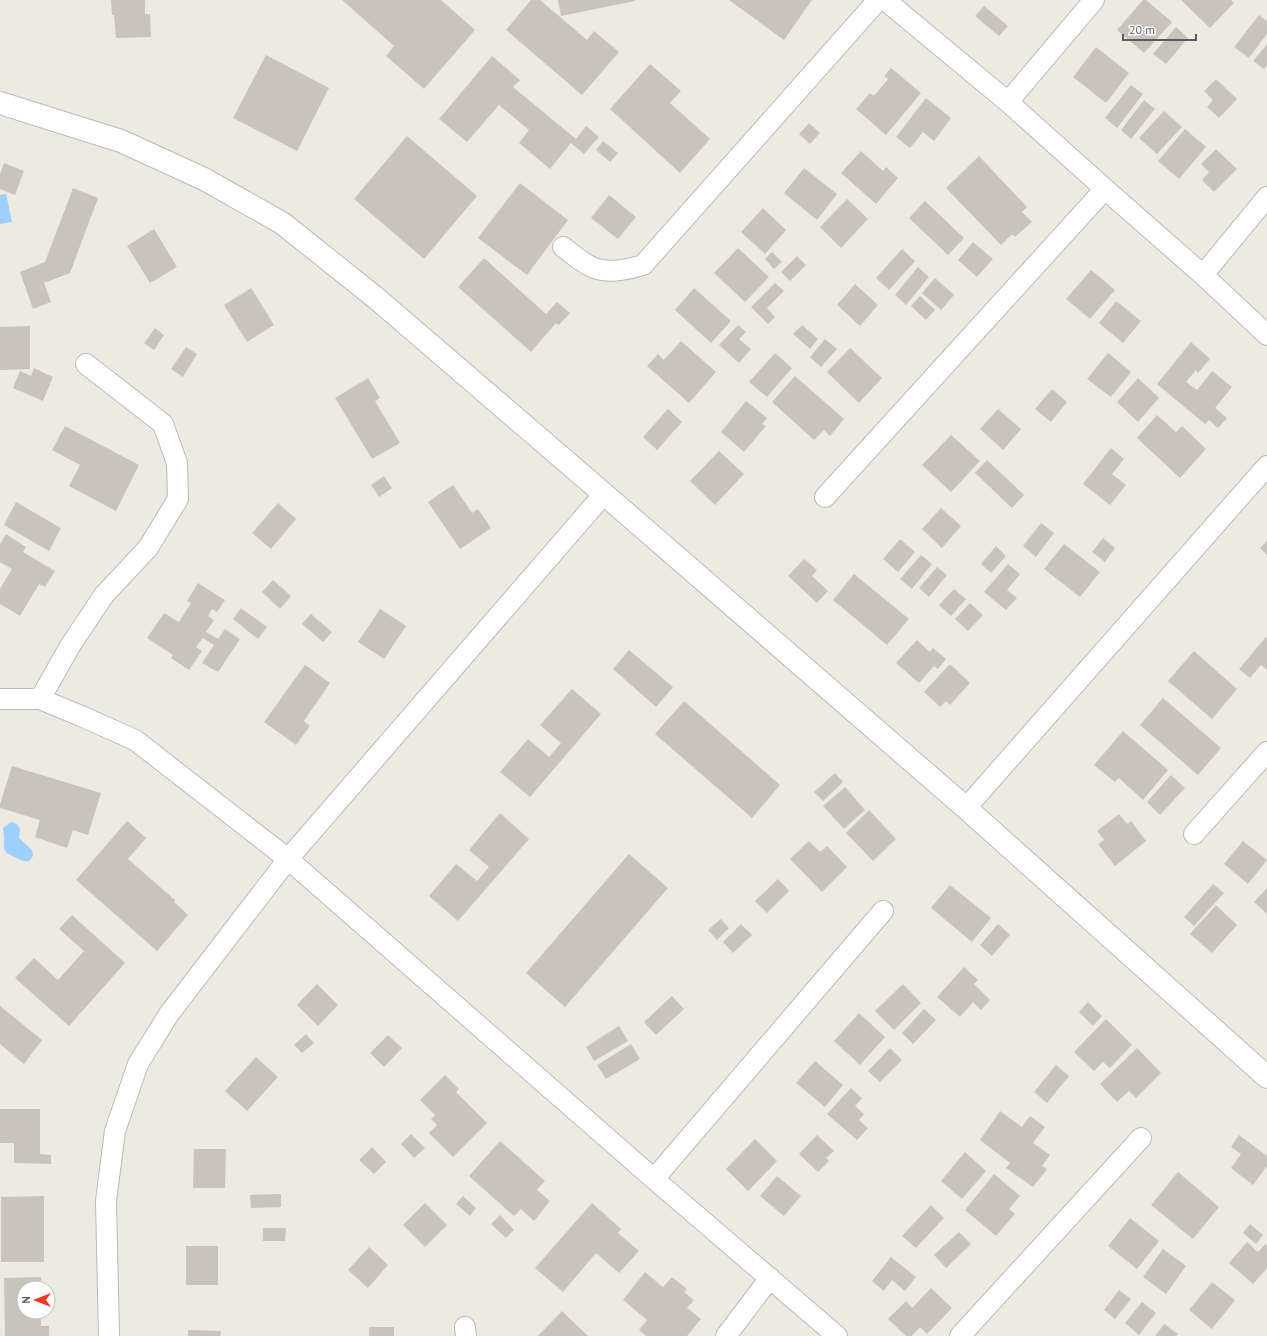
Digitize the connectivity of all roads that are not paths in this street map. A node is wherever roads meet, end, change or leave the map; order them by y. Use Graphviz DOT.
graph roads {
  1 [pos="878,0"];
  2 [pos="885,0"];
  3 [pos="1094,0"];
  4 [pos="1008,102"];
  5 [pos="0,103"];
  6 [pos="1105,189"];
  7 [pos="1267,197"];
  8 [pos="563,247"];
  9 [pos="1203,275"];
  10 [pos="1267,335"];
  11 [pos="86,364"];
  12 [pos="1267,466"];
  13 [pos="604,494"];
  14 [pos="825,497"];
  15 [pos="0,698"];
  16 [pos="40,699"];
  17 [pos="1267,752"];
  18 [pos="966,808"];
  19 [pos="1194,834"];
  20 [pos="288,859"];
  21 [pos="883,911"];
  22 [pos="1267,1077"];
  23 [pos="1141,1138"];
  24 [pos="654,1179"];
  25 [pos="770,1278"];
  26 [pos="109,1336"];
  27 [pos="726,1336"];
  28 [pos="837,1336"];
  29 [pos="960,1336"];
  1 -- 8 [label="street"];
  2 -- 4 [label="street"];
  3 -- 4 [label="street"];
  4 -- 6 [label="street"];
  5 -- 13 [label="street"];
  6 -- 9 [label="street"];
  6 -- 14 [label="street"];
  7 -- 9 [label="street"];
  9 -- 10 [label="street"];
  11 -- 16 [label="street"];
  12 -- 18 [label="street"];
  13 -- 18 [label="street"];
  13 -- 20 [label="street"];
  15 -- 16 [label="street"];
  16 -- 20 [label="street"];
  17 -- 19 [label="street"];
  18 -- 22 [label="street"];
  20 -- 24 [label="street"];
  20 -- 26 [label="street"];
  21 -- 24 [label="street"];
  23 -- 29 [label="street"];
  24 -- 25 [label="street"];
  25 -- 27 [label="street"];
  25 -- 28 [label="street"];
}
